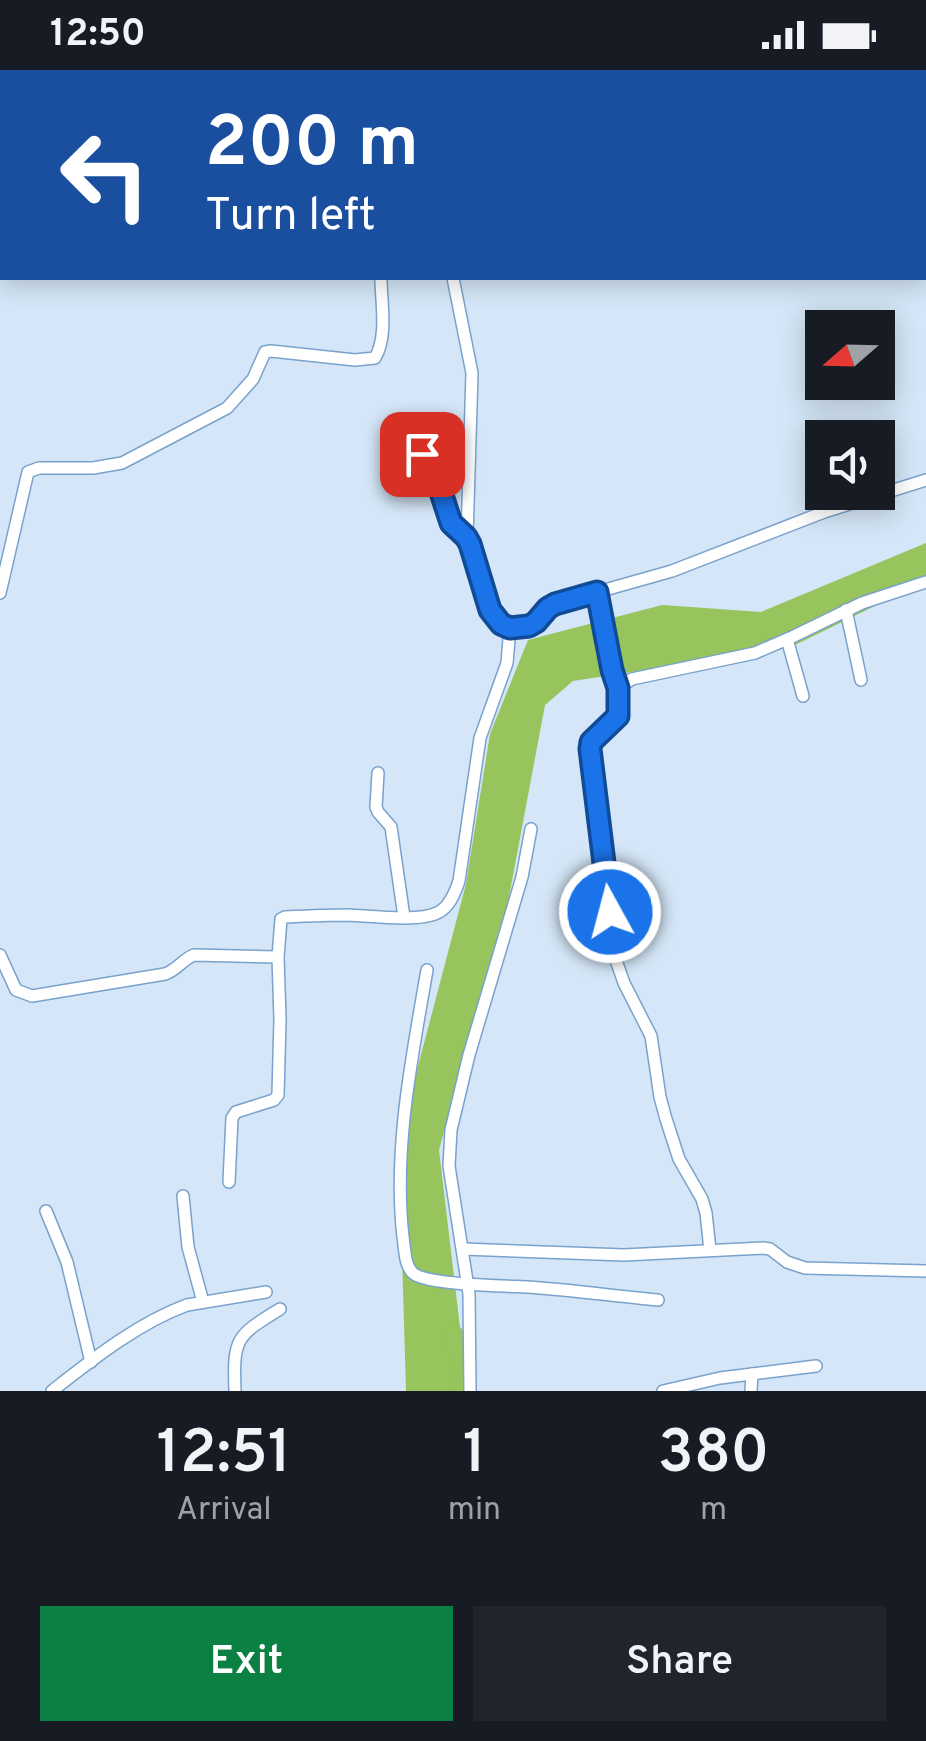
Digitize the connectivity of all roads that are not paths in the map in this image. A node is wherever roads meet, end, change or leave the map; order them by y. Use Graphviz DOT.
graph roads {
  1 [pos="381,280"];
  2 [pos="453,280"];
  3 [pos="422,454"];
  4 [pos="926,480"];
  5 [pos="895,488"];
  6 [pos="829,510"];
  7 [pos="466,537"];
  8 [pos="926,582"];
  9 [pos="597,592"];
  10 [pos="0,593"];
  11 [pos="846,610"];
  12 [pos="510,628"];
  13 [pos="787,640"];
  14 [pos="861,680"];
  15 [pos="618,688"];
  16 [pos="803,696"];
  17 [pos="378,772"];
  18 [pos="531,829"];
  19 [pos="404,918"];
  20 [pos="0,954"];
  21 [pos="278,958"];
  22 [pos="426,970"];
  23 [pos="229,1182"];
  24 [pos="183,1196"];
  25 [pos="46,1211"];
  26 [pos="463,1248"];
  27 [pos="710,1250"];
  28 [pos="926,1272"];
  29 [pos="465,1284"];
  30 [pos="266,1292"];
  31 [pos="658,1300"];
  32 [pos="203,1302"];
  33 [pos="280,1309"];
  34 [pos="90,1362"];
  35 [pos="816,1366"];
  36 [pos="752,1374"];
  37 [pos="52,1391"];
  38 [pos="235,1391"];
  39 [pos="470,1391"];
  40 [pos="663,1391"];
  41 [pos="750,1391"];
  1 -- 10 [label="street"];
  2 -- 7 [label="street"];
  3 -- 7 [label="street"];
  4 -- 5 [label="street"];
  6 -- 9 [label="street"];
  7 -- 12 [label="street"];
  8 -- 11 [label="street"];
  9 -- 12 [label="street"];
  9 -- 15 [label="street"];
  11 -- 13 [label="street"];
  11 -- 14 [label="street"];
  12 -- 19 [label="street"];
  13 -- 15 [label="street"];
  13 -- 16 [label="street"];
  15 -- 27 [label="street"];
  17 -- 19 [label="street"];
  18 -- 26 [label="street"];
  19 -- 21 [label="street"];
  20 -- 21 [label="street"];
  21 -- 23 [label="street"];
  22 -- 29 [label="street"];
  24 -- 32 [label="street"];
  25 -- 34 [label="street"];
  26 -- 27 [label="street"];
  26 -- 29 [label="street"];
  27 -- 28 [label="street"];
  29 -- 31 [label="street"];
  29 -- 39 [label="street"];
  30 -- 32 [label="street"];
  32 -- 34 [label="street"];
  33 -- 38 [label="street"];
  34 -- 37 [label="street"];
  35 -- 36 [label="street"];
  36 -- 40 [label="street"];
  36 -- 41 [label="street"];
}
